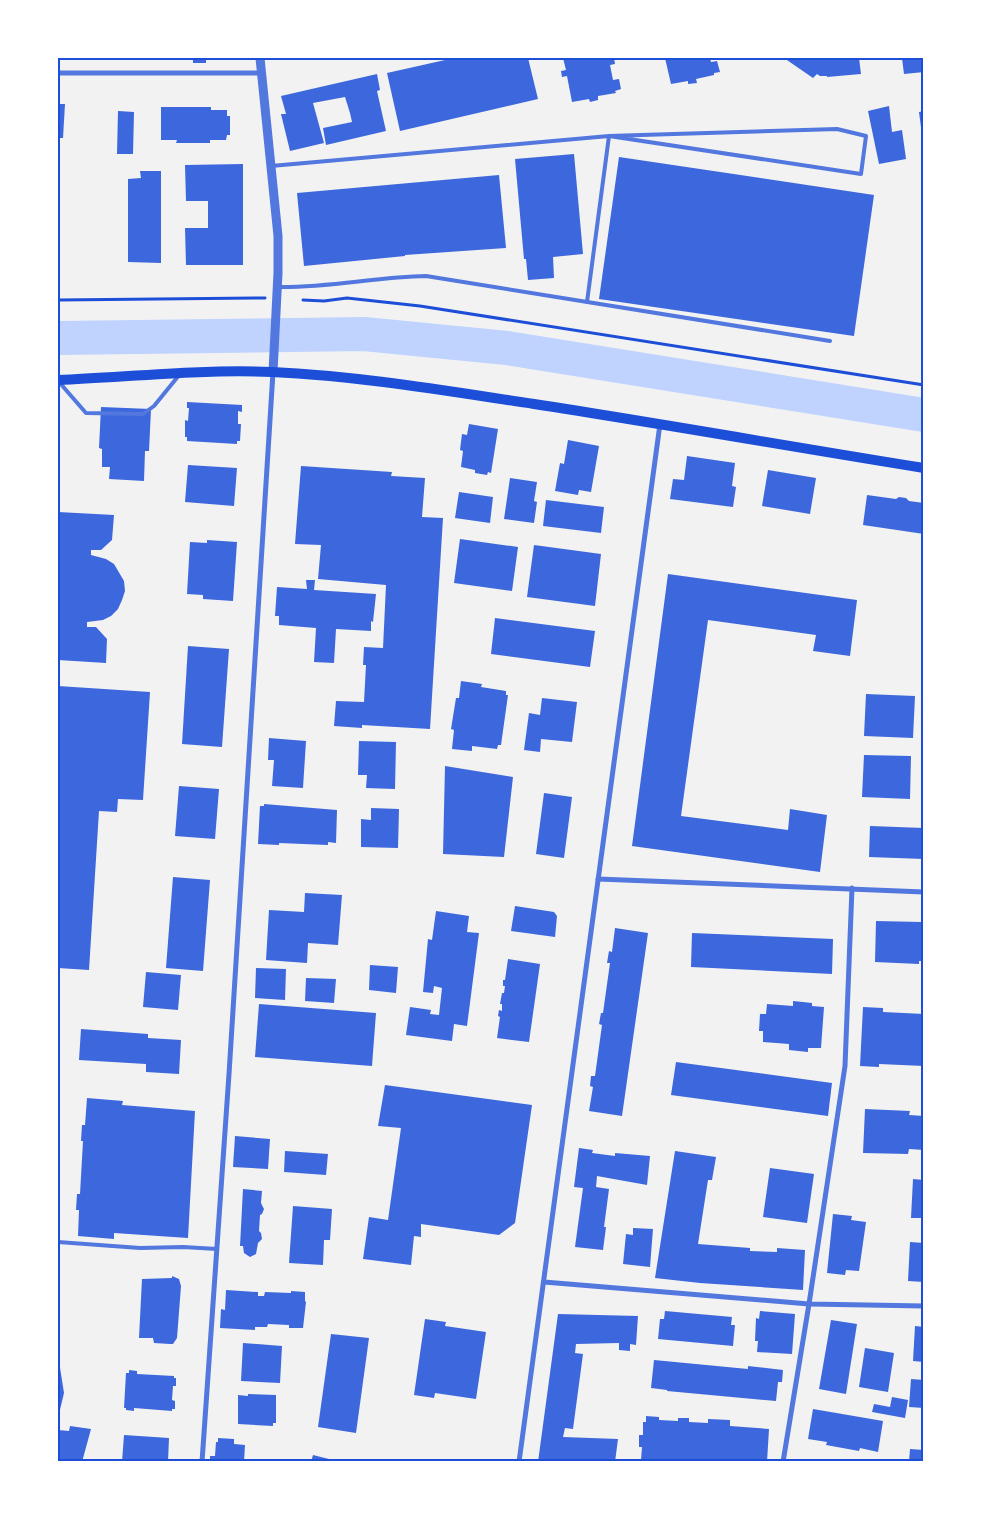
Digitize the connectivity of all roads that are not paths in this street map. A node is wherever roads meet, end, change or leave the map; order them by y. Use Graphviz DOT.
graph roads {
  1 [pos="260,58"];
  2 [pos="58,73"];
  3 [pos="261,73"];
  4 [pos="609,136"];
  5 [pos="271,166"];
  6 [pos="277,287"];
  7 [pos="587,302"];
  8 [pos="830,341"];
  9 [pos="272,372"];
  10 [pos="180,374"];
  11 [pos="58,380"];
  12 [pos="660,424"];
  13 [pos="924,468"];
  14 [pos="598,879"];
  15 [pos="852,888"];
  16 [pos="924,892"];
  17 [pos="58,1242"];
  18 [pos="217,1249"];
  19 [pos="544,1282"];
  20 [pos="810,1304"];
  21 [pos="924,1306"];
  22 [pos="202,1462"];
  23 [pos="519,1462"];
  24 [pos="783,1462"];
  1 -- 3 [label="street"];
  2 -- 3 [label="street"];
  3 -- 5 [label="street"];
  4 -- 4 [label="lane"];
  4 -- 5 [label="lane"];
  4 -- 7 [label="lane"];
  5 -- 6 [label="street"];
  6 -- 7 [label="lane"];
  6 -- 9 [label="street"];
  7 -- 8 [label="lane"];
  9 -- 10 [label="main road"];
  9 -- 12 [label="main road"];
  9 -- 18 [label="street"];
  10 -- 11 [label="main road"];
  10 -- 11 [label="lane"];
  12 -- 13 [label="main road"];
  12 -- 14 [label="street"];
  14 -- 15 [label="street"];
  14 -- 19 [label="street"];
  15 -- 16 [label="street"];
  15 -- 20 [label="street"];
  17 -- 18 [label="lane"];
  18 -- 22 [label="street"];
  19 -- 20 [label="street"];
  19 -- 23 [label="street"];
  20 -- 21 [label="street"];
  20 -- 24 [label="street"];
}
